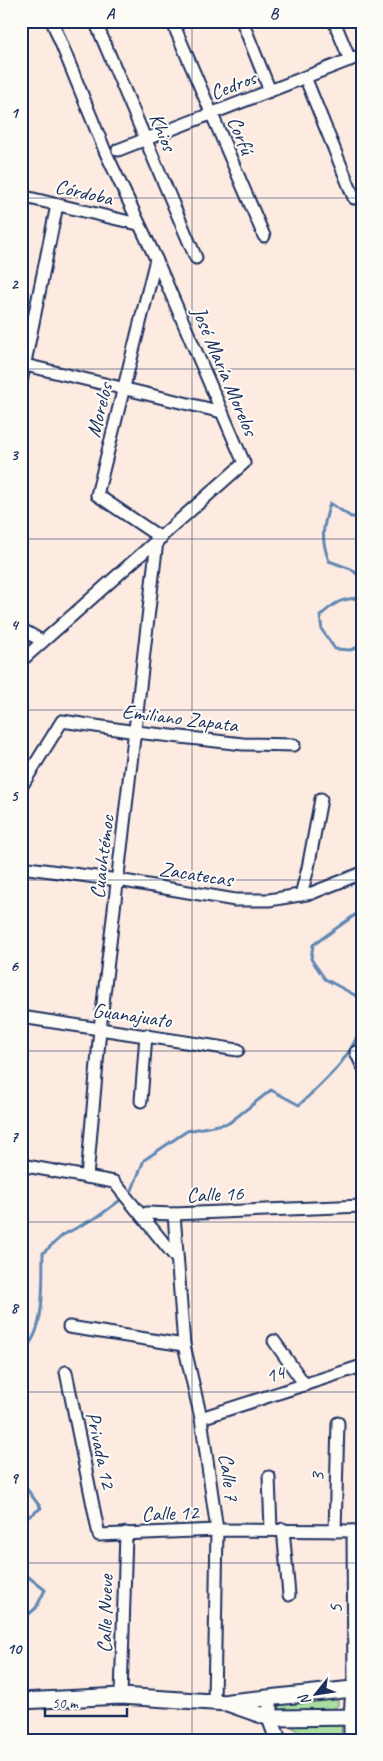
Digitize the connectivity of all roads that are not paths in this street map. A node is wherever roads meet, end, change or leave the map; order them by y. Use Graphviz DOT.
graph roads {
  1 [pos="52,21"];
  2 [pos="95,21"];
  3 [pos="172,21"];
  4 [pos="242,21"];
  5 [pos="334,21"];
  6 [pos="362,55"];
  7 [pos="350,60"];
  8 [pos="305,77"];
  9 [pos="270,91"];
  10 [pos="211,114"];
  11 [pos="146,139"];
  12 [pos="118,150"];
  13 [pos="21,196"];
  14 [pos="354,198"];
  15 [pos="57,205"];
  16 [pos="138,224"];
  17 [pos="264,236"];
  18 [pos="196,258"];
  19 [pos="156,259"];
  20 [pos="23,365"];
  21 [pos="21,382"];
  22 [pos="123,388"];
  23 [pos="222,412"];
  24 [pos="159,540"];
  25 [pos="21,629"];
  26 [pos="42,641"];
  27 [pos="21,661"];
  28 [pos="136,732"];
  29 [pos="294,744"];
  30 [pos="21,787"];
  31 [pos="321,799"];
  32 [pos="21,867"];
  33 [pos="362,873"];
  34 [pos="118,880"];
  35 [pos="301,895"];
  36 [pos="21,1017"];
  37 [pos="100,1029"];
  38 [pos="146,1035"];
  39 [pos="238,1050"];
  40 [pos="356,1052"];
  41 [pos="362,1065"];
  42 [pos="141,1101"];
  43 [pos="21,1165"];
  44 [pos="87,1177"];
  45 [pos="362,1206"];
  46 [pos="141,1214"];
  47 [pos="174,1214"];
  48 [pos="177,1259"];
  49 [pos="69,1328"];
  50 [pos="274,1340"];
  51 [pos="184,1345"];
  52 [pos="362,1366"];
  53 [pos="66,1372"];
  54 [pos="305,1384"];
  55 [pos="201,1418"];
  56 [pos="338,1423"];
  57 [pos="269,1476"];
  58 [pos="277,1529"];
  59 [pos="217,1530"];
  60 [pos="335,1531"];
  61 [pos="358,1531"];
  62 [pos="126,1533"];
  63 [pos="100,1535"];
  64 [pos="289,1595"];
  65 [pos="358,1615"];
  66 [pos="358,1688"];
  67 [pos="121,1696"];
  68 [pos="270,1697"];
  69 [pos="25,1701"];
  70 [pos="221,1703"];
  71 [pos="357,1717"];
  72 [pos="270,1718"];
  73 [pos="278,1740"];
  74 [pos="352,1740"];
  1 -- 16 [label="street, José María Morelos"];
  2 -- 11 [label="street, Khios"];
  3 -- 10 [label="street, Corfú"];
  4 -- 9 [label="street"];
  5 -- 7 [label="street"];
  6 -- 7 [label="street, Cedros"];
  7 -- 8 [label="street, Cedros"];
  8 -- 9 [label="street, Cedros"];
  8 -- 14 [label="street"];
  9 -- 10 [label="street, Cedros"];
  10 -- 11 [label="street, Cedros"];
  10 -- 17 [label="street, Corfú"];
  11 -- 12 [label="street, Cedros"];
  11 -- 18 [label="street, Khios"];
  13 -- 15 [label="street, Córdoba"];
  15 -- 16 [label="street, Córdoba"];
  15 -- 20 [label="street"];
  16 -- 19 [label="street, José María Morelos"];
  19 -- 22 [label="street, Morelos"];
  19 -- 23 [label="street, José María Morelos"];
  20 -- 21 [label="street"];
  20 -- 22 [label="street"];
  22 -- 23 [label="street"];
  22 -- 24 [label="street, Morelos"];
  23 -- 24 [label="street, José María Morelos"];
  24 -- 26 [label="street, José María Morelos"];
  24 -- 28 [label="street, Cuauhtémoc"];
  25 -- 26 [label="street"];
  26 -- 27 [label="street, José María Morelos"];
  28 -- 29 [label="street, Emiliano Zapata"];
  28 -- 30 [label="street, Emiliano Zapata"];
  28 -- 34 [label="street, Cuauhtémoc"];
  31 -- 35 [label="street"];
  32 -- 34 [label="street, Zacatecas"];
  33 -- 35 [label="street, Zacatecas"];
  34 -- 35 [label="street, Zacatecas"];
  34 -- 37 [label="street, Cuauhtémoc"];
  36 -- 37 [label="street, Guanajuato"];
  37 -- 38 [label="street, Guanajuato"];
  37 -- 44 [label="street, Cuauhtémoc"];
  38 -- 39 [label="street, Guanajuato"];
  38 -- 42 [label="street"];
  40 -- 41 [label="street"];
  43 -- 44 [label="street"];
  44 -- 46 [label="street"];
  45 -- 47 [label="street, Calle 16"];
  46 -- 47 [label="street, Calle 16"];
  46 -- 48 [label="street"];
  47 -- 48 [label="street, Calle 7"];
  48 -- 51 [label="street, Calle 7"];
  49 -- 51 [label="street"];
  50 -- 54 [label="street"];
  51 -- 55 [label="street, Calle 7"];
  52 -- 54 [label="street, 14"];
  53 -- 63 [label="street, Privada 12"];
  54 -- 55 [label="street, 14"];
  55 -- 59 [label="street, Calle 7"];
  56 -- 60 [label="street, 3"];
  57 -- 58 [label="street"];
  58 -- 59 [label="street, Calle 12"];
  58 -- 60 [label="street, Calle 12"];
  58 -- 64 [label="street"];
  59 -- 62 [label="street, Calle 12"];
  59 -- 70 [label="street, Calle 7"];
  60 -- 61 [label="street, Calle 12"];
  61 -- 65 [label="street, 5"];
  62 -- 63 [label="street, Calle 12"];
  62 -- 67 [label="street, Calle Nueve"];
  65 -- 66 [label="street, 5"];
  66 -- 68 [label="main road"];
  66 -- 71 [label="main road"];
  67 -- 69 [label="main road"];
  67 -- 70 [label="main road"];
  68 -- 70 [label="main road"];
  68 -- 72 [label="main road"];
  70 -- 72 [label="main road"];
  71 -- 72 [label="main road"];
  71 -- 74 [label="main road"];
  72 -- 73 [label="main road"];
}
